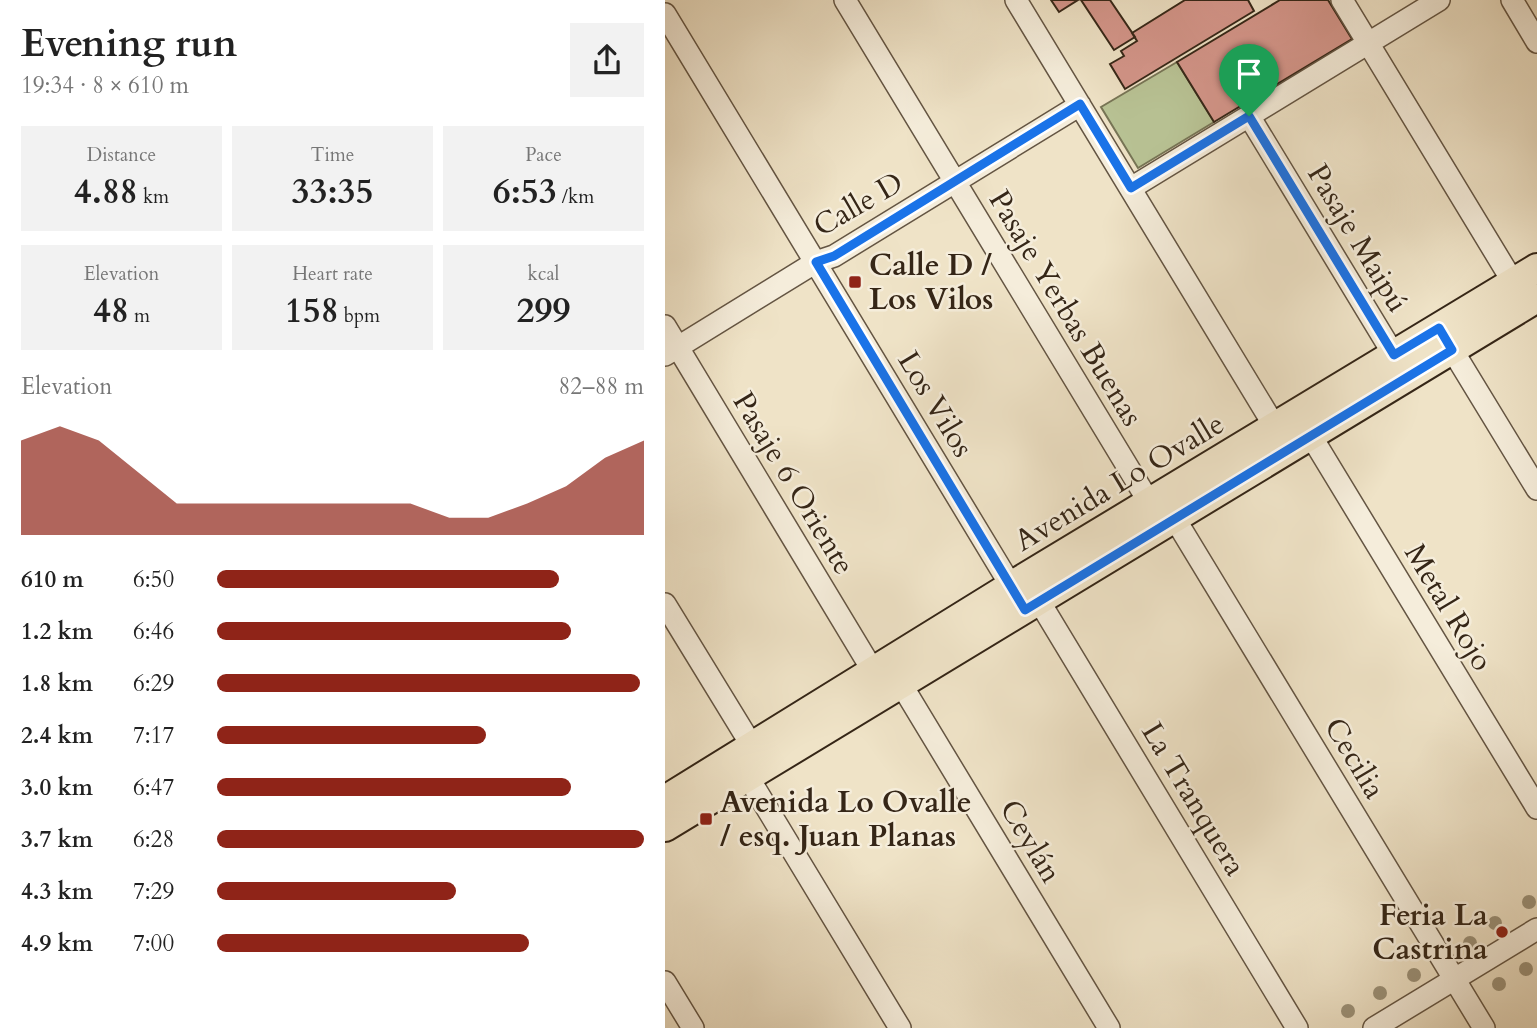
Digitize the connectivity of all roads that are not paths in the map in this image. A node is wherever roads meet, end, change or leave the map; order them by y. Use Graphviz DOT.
graph roads {
  1 [pos="845,0"];
  2 [pos="1016,0"];
  3 [pos="1342,0"];
  4 [pos="1439,0"];
  5 [pos="1512,0"];
  6 [pos="665,14"];
  7 [pos="1537,42"];
  8 [pos="1368,43"];
  9 [pos="1080,104"];
  10 [pos="1249,116"];
  11 [pos="955,181"];
  12 [pos="1131,188"];
  13 [pos="816,262"];
  14 [pos="1525,275"];
  15 [pos="1537,298"];
  16 [pos="665,326"];
  17 [pos="1445,339"];
  18 [pos="671,351"];
  19 [pos="1394,355"];
  20 [pos="1275,427"];
  21 [pos="1311,436"];
  22 [pos="1537,489"];
  23 [pos="1149,502"];
  24 [pos="1175,519"];
  25 [pos="1025,599"];
  26 [pos="665,604"];
  27 [pos="873,671"];
  28 [pos="901,684"];
  29 [pos="752,746"];
  30 [pos="748,776"];
  31 [pos="665,800"];
  32 [pos="1537,808"];
  33 [pos="665,827"];
  34 [pos="1537,929"];
  35 [pos="1454,980"];
  36 [pos="665,982"];
  37 [pos="693,1028"];
  38 [pos="900,1028"];
  39 [pos="1109,1028"];
  40 [pos="1297,1028"];
  41 [pos="1374,1028"];
  42 [pos="1484,1028"];
  1 -- 11 [label="street, Pasaje Yerbas Buenas"];
  2 -- 9 [label="street"];
  3 -- 8 [label="street"];
  4 -- 8 [label="street"];
  5 -- 7 [label="street"];
  6 -- 13 [label="street, Los Vilos"];
  8 -- 10 [label="street"];
  8 -- 14 [label="street"];
  9 -- 11 [label="street, Calle D"];
  9 -- 12 [label="street"];
  10 -- 12 [label="street"];
  10 -- 19 [label="street, Pasaje Maipú"];
  11 -- 13 [label="street, Calle D"];
  11 -- 23 [label="street, Pasaje Yerbas Buenas"];
  12 -- 20 [label="street"];
  13 -- 18 [label="street, Calle D"];
  13 -- 25 [label="street, Los Vilos"];
  14 -- 17 [label="main road, Avenida Lo Ovalle"];
  15 -- 17 [label="main road, Avenida Lo Ovalle"];
  16 -- 18 [label="street, Pasaje 6 Oriente"];
  17 -- 19 [label="main road, Avenida Lo Ovalle"];
  17 -- 21 [label="main road, Avenida Lo Ovalle"];
  17 -- 22 [label="street"];
  18 -- 27 [label="street, Pasaje 6 Oriente"];
  19 -- 20 [label="main road, Avenida Lo Ovalle"];
  20 -- 23 [label="main road, Avenida Lo Ovalle"];
  21 -- 24 [label="main road, Avenida Lo Ovalle"];
  21 -- 32 [label="street, Metal Rojo"];
  23 -- 25 [label="main road, Avenida Lo Ovalle"];
  24 -- 25 [label="main road, Avenida Lo Ovalle"];
  24 -- 35 [label="street, Cecilia"];
  25 -- 27 [label="main road, Avenida Lo Ovalle"];
  25 -- 28 [label="main road, Avenida Lo Ovalle"];
  25 -- 40 [label="street, La Tranquera"];
  26 -- 29 [label="street"];
  27 -- 29 [label="main road, Avenida Lo Ovalle"];
  28 -- 30 [label="main road, Avenida Lo Ovalle"];
  28 -- 39 [label="street, Ceylán"];
  29 -- 31 [label="main road, Avenida Lo Ovalle"];
  30 -- 33 [label="main road, Avenida Lo Ovalle"];
  30 -- 38 [label="street"];
  34 -- 35 [label="street"];
  35 -- 41 [label="street"];
  35 -- 42 [label="street, Cecilia"];
  36 -- 37 [label="street"];
}
